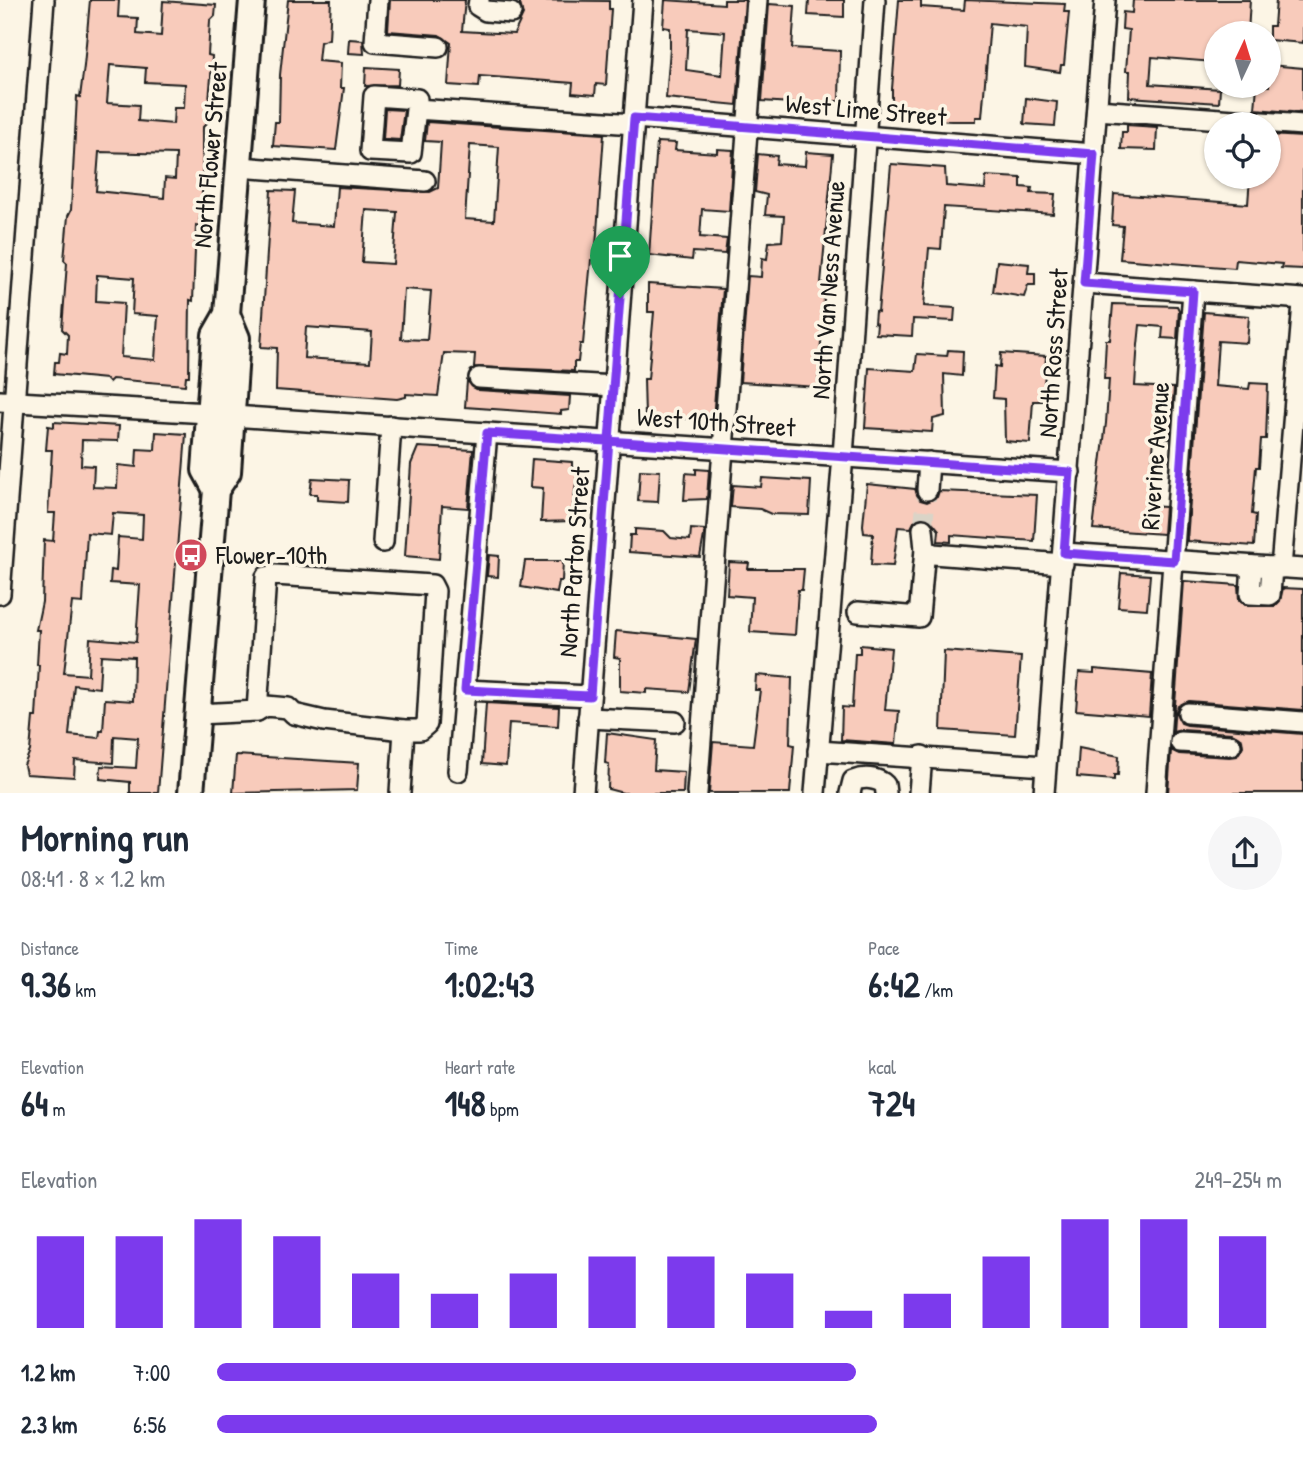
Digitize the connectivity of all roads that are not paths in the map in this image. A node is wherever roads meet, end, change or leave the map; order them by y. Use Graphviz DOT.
graph roads {
  1 [pos="44,0"];
  2 [pos="252,0"];
  3 [pos="377,0"];
  4 [pos="479,0"];
  5 [pos="643,0"];
  6 [pos="757,0"];
  7 [pos="875,0"];
  8 [pos="1105,0"];
  9 [pos="511,13"];
  10 [pos="438,47"];
  11 [pos="416,109"];
  12 [pos="1097,110"];
  13 [pos="634,121"];
  14 [pos="1303,125"];
  15 [pos="748,127"];
  16 [pos="865,136"];
  17 [pos="1094,154"];
  18 [pos="239,167"];
  19 [pos="425,181"];
  20 [pos="1084,283"];
  21 [pos="1193,291"];
  22 [pos="1303,301"];
  23 [pos="479,378"];
  24 [pos="614,386"];
  25 [pos="8,401"];
  26 [pos="220,414"];
  27 [pos="391,426"];
  28 [pos="487,433"];
  29 [pos="609,441"];
  30 [pos="724,449"];
  31 [pos="843,456"];
  32 [pos="929,462"];
  33 [pos="1070,472"];
  34 [pos="927,490"];
  35 [pos="923,529"];
  36 [pos="383,542"];
  37 [pos="925,549"];
  38 [pos="1063,559"];
  39 [pos="1174,561"];
  40 [pos="1269,567"];
  41 [pos="1303,569"];
  42 [pos="0,594"];
  43 [pos="1270,595"];
  44 [pos="858,612"];
  45 [pos="465,690"];
  46 [pos="590,696"];
  47 [pos="257,711"];
  48 [pos="1188,713"];
  49 [pos="198,714"];
  50 [pos="588,718"];
  51 [pos="675,722"];
  52 [pos="1303,722"];
  53 [pos="404,730"];
  54 [pos="1179,748"];
  55 [pos="818,751"];
  56 [pos="1230,752"];
  57 [pos="922,756"];
  58 [pos="1045,766"];
  59 [pos="458,771"];
  60 [pos="191,793"];
  61 [pos="400,793"];
  62 [pos="583,793"];
  63 [pos="697,793"];
  64 [pos="815,793"];
  65 [pos="850,793"];
  66 [pos="886,793"];
  67 [pos="919,793"];
  68 [pos="1044,793"];
  69 [pos="1156,793"];
  1 -- 25 [label="street"];
  2 -- 18 [label="main road, North Flower Street"];
  3 -- 10 [label="street"];
  4 -- 9 [label="street"];
  5 -- 13 [label="street, North Parton Street"];
  6 -- 15 [label="street"];
  7 -- 16 [label="street, North Van Ness Avenue"];
  8 -- 12 [label="street, North Ross Street"];
  11 -- 13 [label="street, West Lime Street"];
  12 -- 14 [label="street"];
  12 -- 17 [label="street, North Ross Street"];
  13 -- 15 [label="street, West Lime Street"];
  13 -- 24 [label="street, North Parton Street"];
  15 -- 16 [label="street, West Lime Street"];
  15 -- 30 [label="street"];
  16 -- 17 [label="street, West Lime Street"];
  16 -- 31 [label="street, North Van Ness Avenue"];
  17 -- 20 [label="street, North Ross Street"];
  18 -- 19 [label="street"];
  18 -- 26 [label="main road, North Flower Street"];
  20 -- 21 [label="street"];
  20 -- 33 [label="street, North Ross Street"];
  21 -- 22 [label="street"];
  21 -- 39 [label="street, Riverine Avenue"];
  22 -- 40 [label="street"];
  23 -- 24 [label="street"];
  24 -- 29 [label="street, North Parton Street"];
  25 -- 26 [label="street, West 10th Street"];
  25 -- 42 [label="street"];
  26 -- 27 [label="street, West 10th Street"];
  26 -- 49 [label="main road, North Flower Street"];
  27 -- 28 [label="street, West 10th Street"];
  27 -- 36 [label="street"];
  28 -- 29 [label="street, West 10th Street"];
  28 -- 45 [label="street"];
  29 -- 30 [label="street, West 10th Street"];
  29 -- 46 [label="street, North Parton Street"];
  30 -- 31 [label="street, West 10th Street"];
  30 -- 63 [label="street"];
  31 -- 32 [label="street, West 10th Street"];
  31 -- 55 [label="street, North Van Ness Avenue"];
  32 -- 33 [label="street, West 10th Street"];
  32 -- 34 [label="street"];
  33 -- 38 [label="street, North Ross Street"];
  35 -- 37 [label="street"];
  37 -- 38 [label="street"];
  37 -- 44 [label="street"];
  38 -- 39 [label="street"];
  38 -- 58 [label="street, North Ross Street"];
  39 -- 40 [label="street"];
  39 -- 69 [label="street, Riverine Avenue"];
  40 -- 41 [label="street"];
  40 -- 43 [label="street"];
  45 -- 46 [label="street"];
  45 -- 59 [label="street"];
  46 -- 50 [label="street, North Parton Street"];
  47 -- 49 [label="street"];
  47 -- 53 [label="street"];
  47 -- 53 [label="street"];
  48 -- 52 [label="street"];
  49 -- 60 [label="main road, North Flower Street"];
  50 -- 51 [label="street"];
  50 -- 62 [label="street, North Parton Street"];
  53 -- 61 [label="street"];
  54 -- 56 [label="street"];
  55 -- 57 [label="street"];
  55 -- 64 [label="street, North Van Ness Avenue"];
  57 -- 58 [label="street"];
  57 -- 67 [label="street"];
  58 -- 68 [label="street, North Ross Street"];
  65 -- 66 [label="street"];
}
